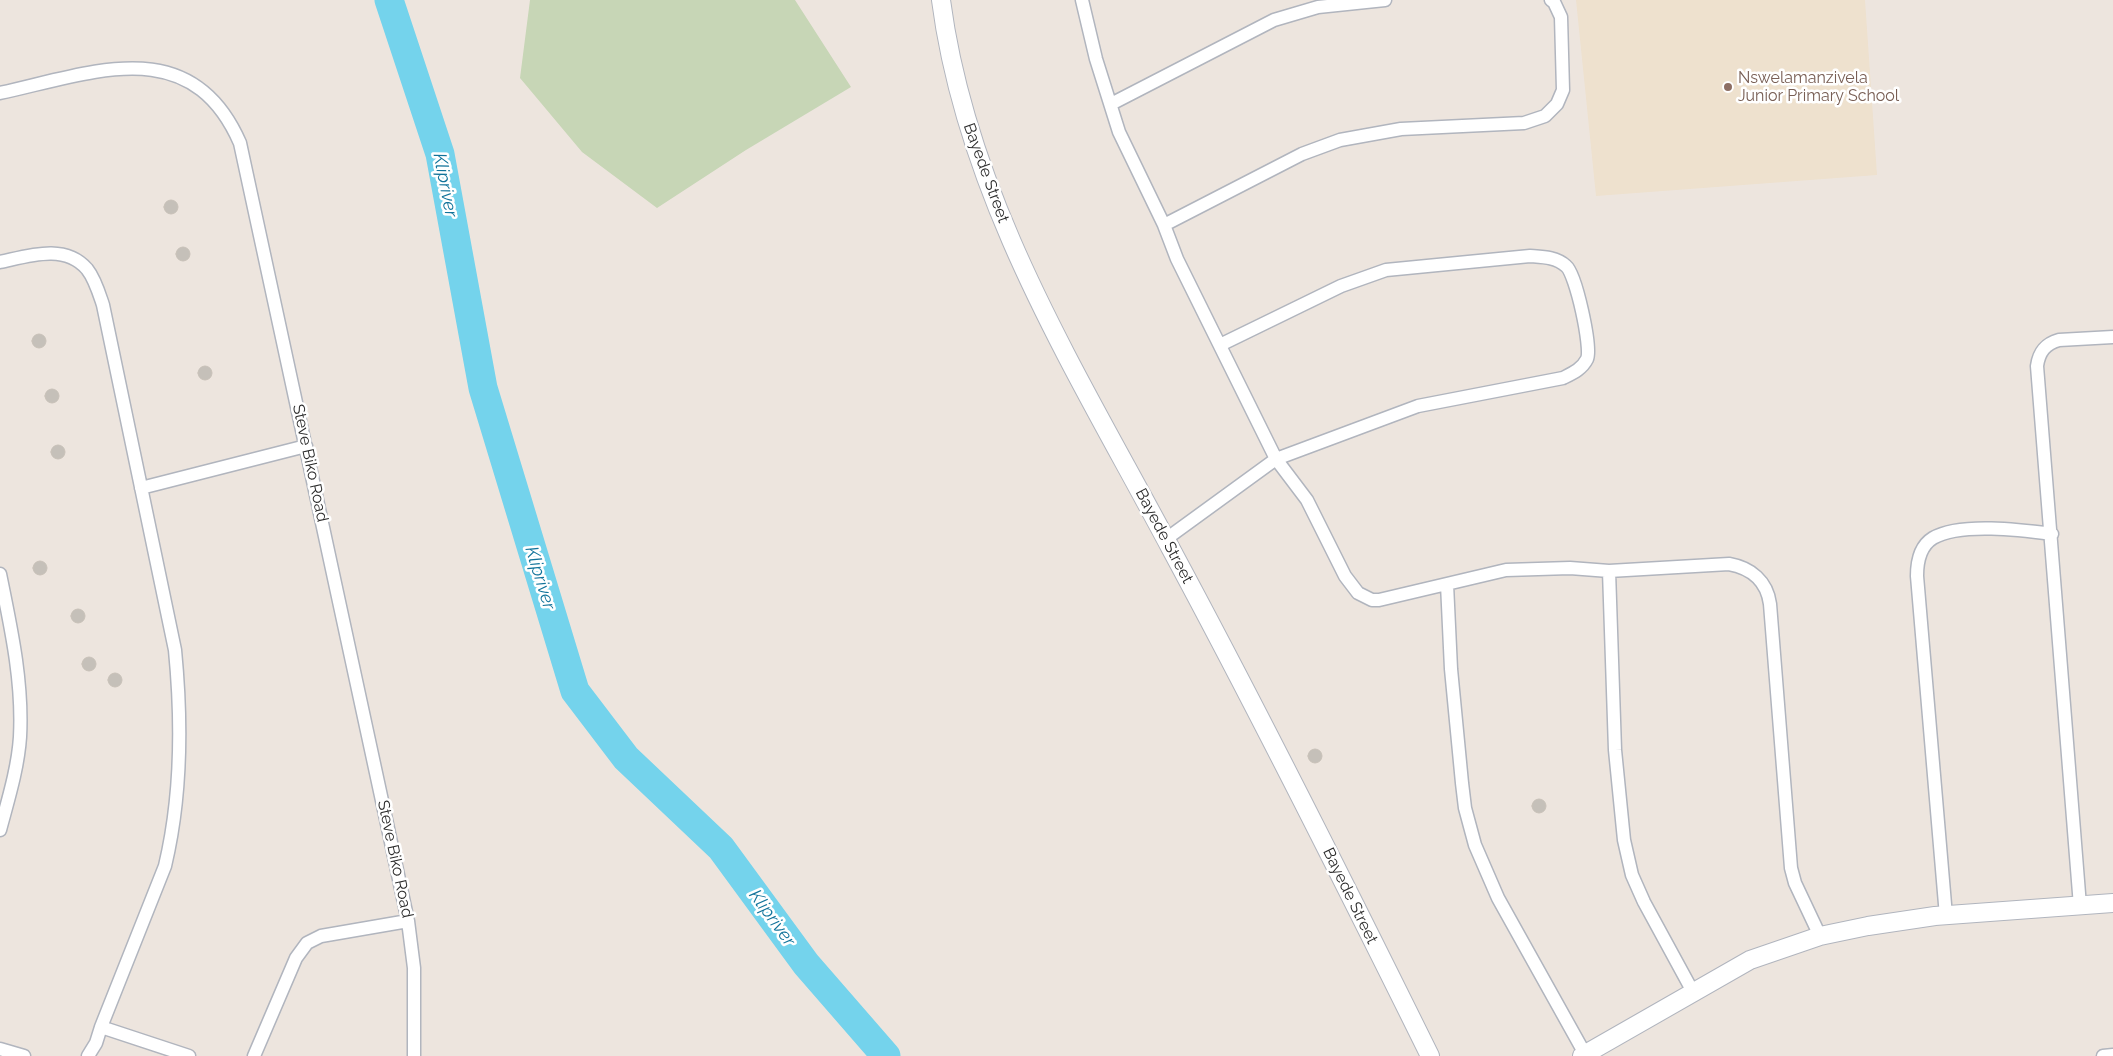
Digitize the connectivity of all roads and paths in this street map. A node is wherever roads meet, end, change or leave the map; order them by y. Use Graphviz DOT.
graph roads {
  1 [pos="941,0"];
  2 [pos="1082,0"];
  3 [pos="1385,0"];
  4 [pos="1551,0"];
  5 [pos="0,93"];
  6 [pos="1111,104"];
  7 [pos="1164,225"];
  8 [pos="0,262"];
  9 [pos="2113,338"];
  10 [pos="1220,345"];
  11 [pos="306,446"];
  12 [pos="1276,459"];
  13 [pos="141,488"];
  14 [pos="2052,534"];
  15 [pos="1169,545"];
  16 [pos="1609,570"];
  17 [pos="0,574"];
  18 [pos="1446,584"];
  19 [pos="0,830"];
  20 [pos="2113,903"];
  21 [pos="2080,906"];
  22 [pos="1946,916"];
  23 [pos="408,921"];
  24 [pos="1820,936"];
  25 [pos="1693,992"];
  26 [pos="101,1027"];
  27 [pos="0,1049"];
  28 [pos="1583,1055"];
  29 [pos="2113,1055"];
  30 [pos="24,1056"];
  31 [pos="88,1056"];
  32 [pos="189,1056"];
  33 [pos="254,1056"];
  34 [pos="414,1056"];
  35 [pos="1430,1056"];
  36 [pos="2103,1056"];
  1 -- 15 [label="street, Bayede Street"];
  2 -- 6 [label="street"];
  3 -- 6 [label="street"];
  4 -- 7 [label="street"];
  5 -- 11 [label="street, Steve Biko Road"];
  6 -- 7 [label="street"];
  7 -- 10 [label="street"];
  8 -- 13 [label="street"];
  9 -- 14 [label="street"];
  10 -- 12 [label="street"];
  10 -- 12 [label="street"];
  11 -- 13 [label="street"];
  11 -- 23 [label="street, Steve Biko Road"];
  12 -- 15 [label="street"];
  12 -- 18 [label="street"];
  13 -- 26 [label="street"];
  14 -- 21 [label="street"];
  14 -- 22 [label="street"];
  15 -- 35 [label="street, Bayede Street"];
  16 -- 18 [label="street"];
  16 -- 24 [label="street"];
  16 -- 25 [label="street"];
  17 -- 19 [label="street"];
  18 -- 28 [label="street"];
  20 -- 21 [label="street"];
  21 -- 22 [label="street"];
  22 -- 24 [label="street"];
  23 -- 33 [label="street"];
  23 -- 34 [label="street, Steve Biko Road"];
  24 -- 25 [label="street"];
  25 -- 28 [label="street"];
  26 -- 31 [label="street"];
  26 -- 32 [label="street"];
  27 -- 30 [label="street"];
  29 -- 36 [label="street"];
}
